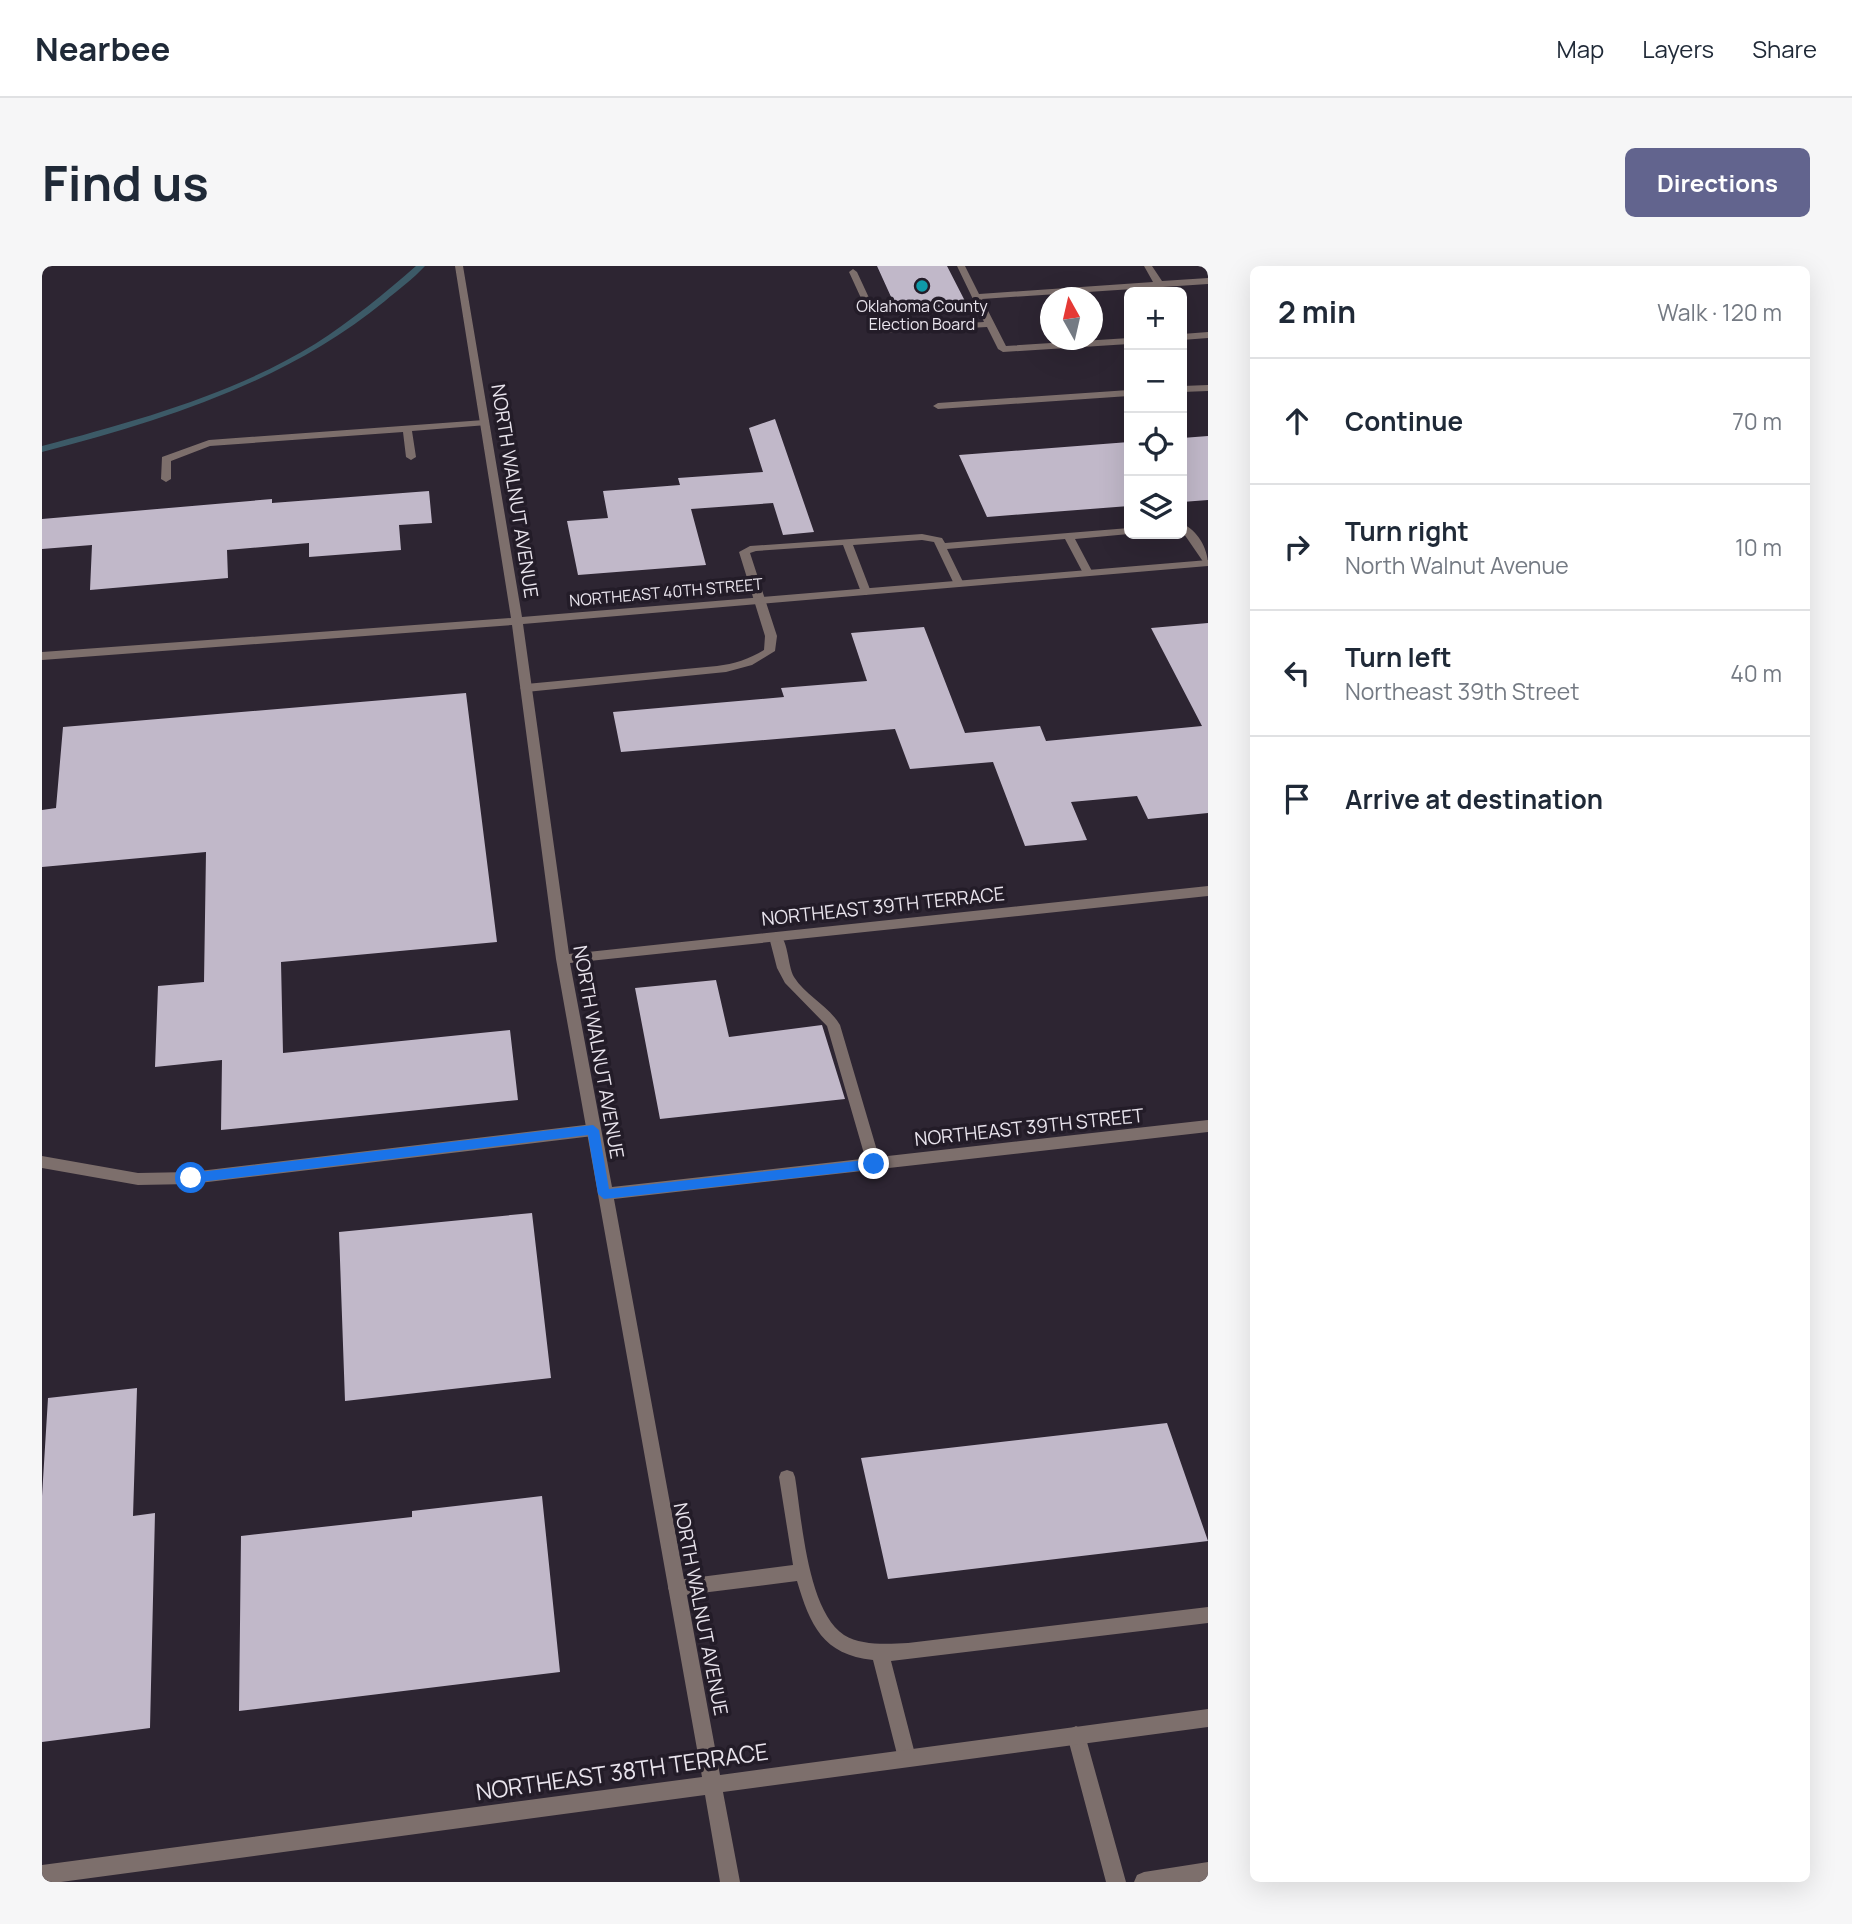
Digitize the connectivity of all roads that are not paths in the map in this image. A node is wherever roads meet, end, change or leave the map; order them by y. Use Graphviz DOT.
graph roads {
  1 [pos="458,266"];
  2 [pos="961,266"];
  3 [pos="1148,266"];
  4 [pos="853,272"];
  5 [pos="1208,281"];
  6 [pos="1159,284"];
  7 [pos="976,297"];
  8 [pos="990,324"];
  9 [pos="1208,335"];
  10 [pos="1187,337"];
  11 [pos="1124,341"];
  12 [pos="1208,388"];
  13 [pos="1187,389"];
  14 [pos="1124,393"];
  15 [pos="938,406"];
  16 [pos="484,422"];
  17 [pos="408,428"];
  18 [pos="411,457"];
  19 [pos="166,480"];
  20 [pos="1187,529"];
  21 [pos="1124,531"];
  22 [pos="1068,536"];
  23 [pos="846,542"];
  24 [pos="941,546"];
  25 [pos="1208,562"];
  26 [pos="1088,573"];
  27 [pos="959,584"];
  28 [pos="866,592"];
  29 [pos="761,600"];
  30 [pos="517,621"];
  31 [pos="42,656"];
  32 [pos="526,688"];
  33 [pos="1208,891"];
  34 [pos="776,937"];
  35 [pos="563,959"];
  36 [pos="1208,1126"];
  37 [pos="593,1130"];
  38 [pos="42,1162"];
  39 [pos="874,1164"];
  40 [pos="604,1194"];
  41 [pos="787,1478"];
  42 [pos="804,1572"];
  43 [pos="677,1588"];
  44 [pos="1208,1615"];
  45 [pos="880,1653"];
  46 [pos="1208,1718"];
  47 [pos="1076,1735"];
  48 [pos="907,1758"];
  49 [pos="713,1783"];
  50 [pos="1208,1872"];
  51 [pos="42,1875"];
  52 [pos="730,1882"];
  53 [pos="1116,1882"];
  54 [pos="1144,1882"];
  1 -- 16 [label="street, NORTH WALNUT AVENUE"];
  2 -- 7 [label="street"];
  3 -- 6 [label="street"];
  4 -- 8 [label="street"];
  5 -- 6 [label="street"];
  6 -- 7 [label="street"];
  7 -- 8 [label="street"];
  8 -- 11 [label="street"];
  9 -- 10 [label="street"];
  12 -- 13 [label="street"];
  14 -- 15 [label="street"];
  16 -- 17 [label="street"];
  16 -- 30 [label="street, NORTH WALNUT AVENUE"];
  17 -- 18 [label="street"];
  17 -- 19 [label="street"];
  20 -- 25 [label="street"];
  21 -- 22 [label="street"];
  22 -- 24 [label="street"];
  22 -- 26 [label="street"];
  23 -- 24 [label="street"];
  23 -- 28 [label="street"];
  23 -- 29 [label="street"];
  24 -- 27 [label="street"];
  25 -- 26 [label="street, NORTHEAST 40TH STREET"];
  26 -- 27 [label="street, NORTHEAST 40TH STREET"];
  27 -- 28 [label="street, NORTHEAST 40TH STREET"];
  28 -- 29 [label="street, NORTHEAST 40TH STREET"];
  29 -- 30 [label="street, NORTHEAST 40TH STREET"];
  29 -- 32 [label="street"];
  30 -- 31 [label="street, NORTHEAST 40TH STREET"];
  30 -- 32 [label="street, NORTH WALNUT AVENUE"];
  32 -- 35 [label="street, NORTH WALNUT AVENUE"];
  33 -- 34 [label="street, NORTHEAST 39TH TERRACE"];
  34 -- 35 [label="street, NORTHEAST 39TH TERRACE"];
  34 -- 39 [label="street"];
  35 -- 37 [label="street, NORTH WALNUT AVENUE"];
  36 -- 39 [label="street, NORTHEAST 39TH STREET"];
  37 -- 38 [label="street"];
  37 -- 40 [label="street, NORTH WALNUT AVENUE"];
  39 -- 40 [label="street, NORTHEAST 39TH STREET"];
  40 -- 43 [label="street, NORTH WALNUT AVENUE"];
  41 -- 42 [label="street"];
  42 -- 43 [label="street"];
  42 -- 45 [label="street"];
  43 -- 49 [label="street, NORTH WALNUT AVENUE"];
  44 -- 45 [label="street"];
  45 -- 48 [label="street"];
  46 -- 47 [label="street, NORTHEAST 38TH TERRACE"];
  47 -- 48 [label="street, NORTHEAST 38TH TERRACE"];
  47 -- 53 [label="street"];
  48 -- 49 [label="street, NORTHEAST 38TH TERRACE"];
  49 -- 51 [label="street, NORTHEAST 38TH TERRACE"];
  49 -- 52 [label="street, NORTH WALNUT AVENUE"];
  50 -- 54 [label="street"];
}
